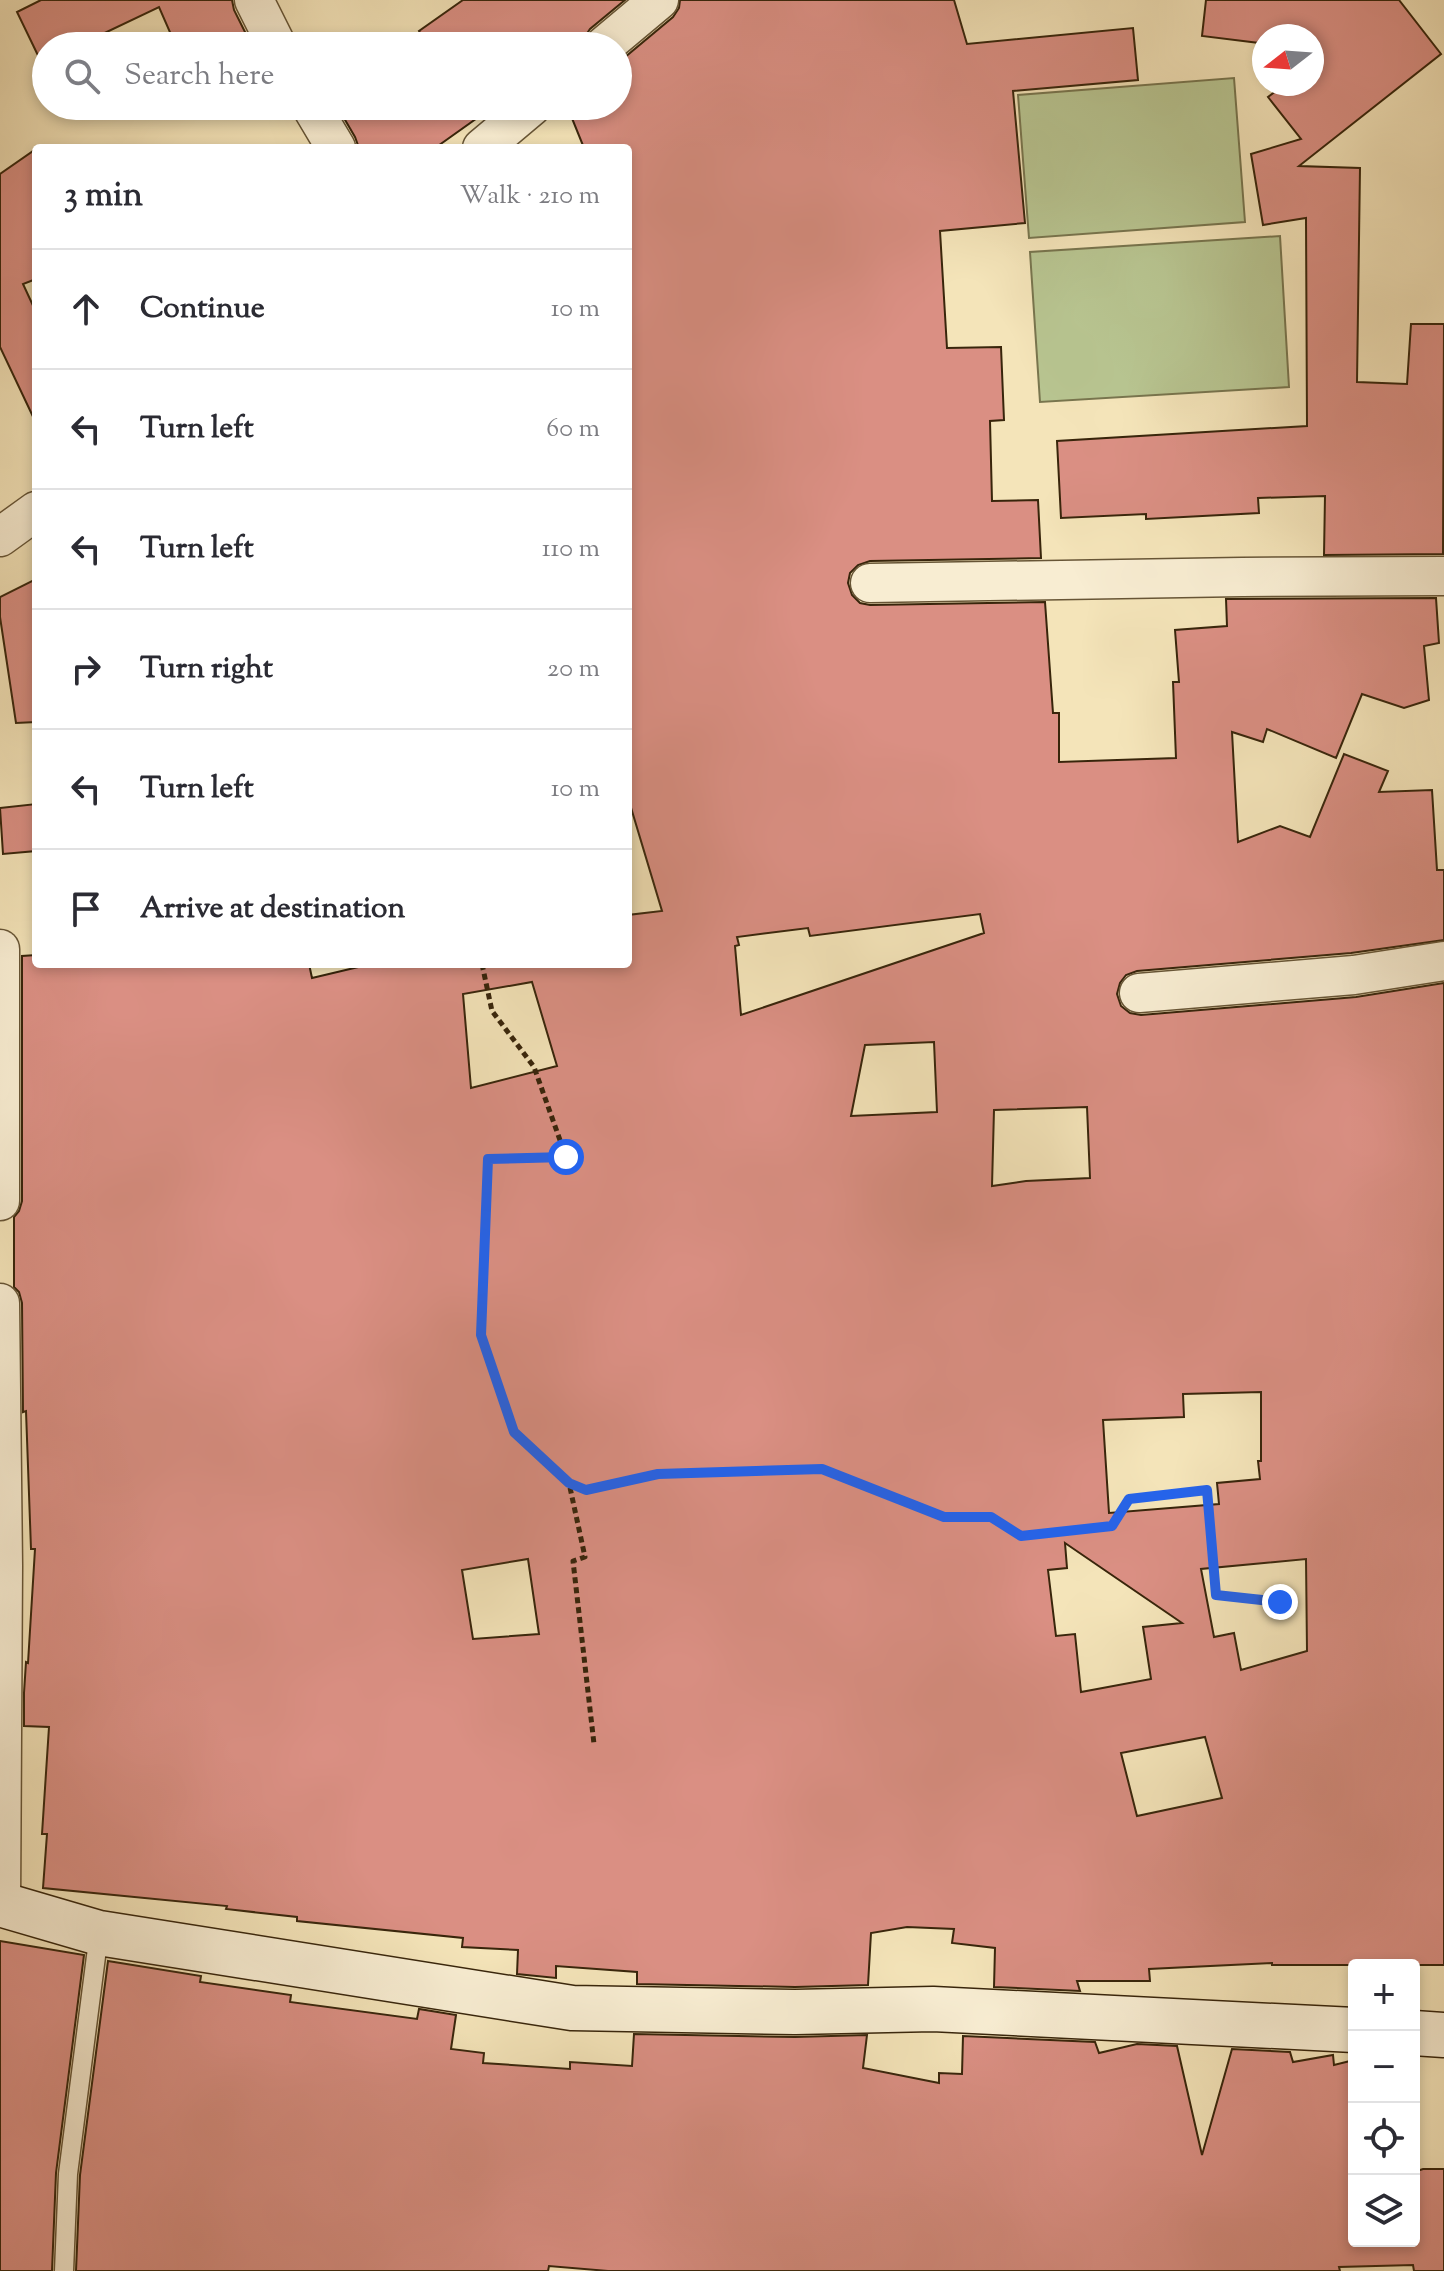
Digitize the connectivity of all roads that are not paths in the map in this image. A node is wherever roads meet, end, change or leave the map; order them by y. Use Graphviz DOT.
graph roads {
  1 [pos="254,0"];
  2 [pos="659,0"];
  3 [pos="270,32"];
  4 [pos="621,32"];
  5 [pos="319,120"];
  6 [pos="515,120"];
  7 [pos="334,144"];
  8 [pos="487,144"];
  9 [pos="32,514"];
  10 [pos="0,537"];
  11 [pos="1444,576"];
  12 [pos="870,583"];
  13 [pos="0,949"];
  14 [pos="1444,961"];
  15 [pos="1139,993"];
  16 [pos="0,1201"];
  17 [pos="0,1303"];
  18 [pos="0,1904"];
  19 [pos="99,1933"];
  20 [pos="1348,2030"];
  21 [pos="1420,2033"];
  22 [pos="1444,2035"];
  23 [pos="64,2271"];
  1 -- 3 [label="street"];
  2 -- 4 [label="street"];
  5 -- 7 [label="street"];
  6 -- 8 [label="street"];
  9 -- 10 [label="street"];
  11 -- 12 [label="street"];
  13 -- 16 [label="street"];
  14 -- 15 [label="street"];
  17 -- 18 [label="street"];
  18 -- 19 [label="street"];
  19 -- 20 [label="street"];
  19 -- 23 [label="lane"];
  21 -- 22 [label="street"];
}
